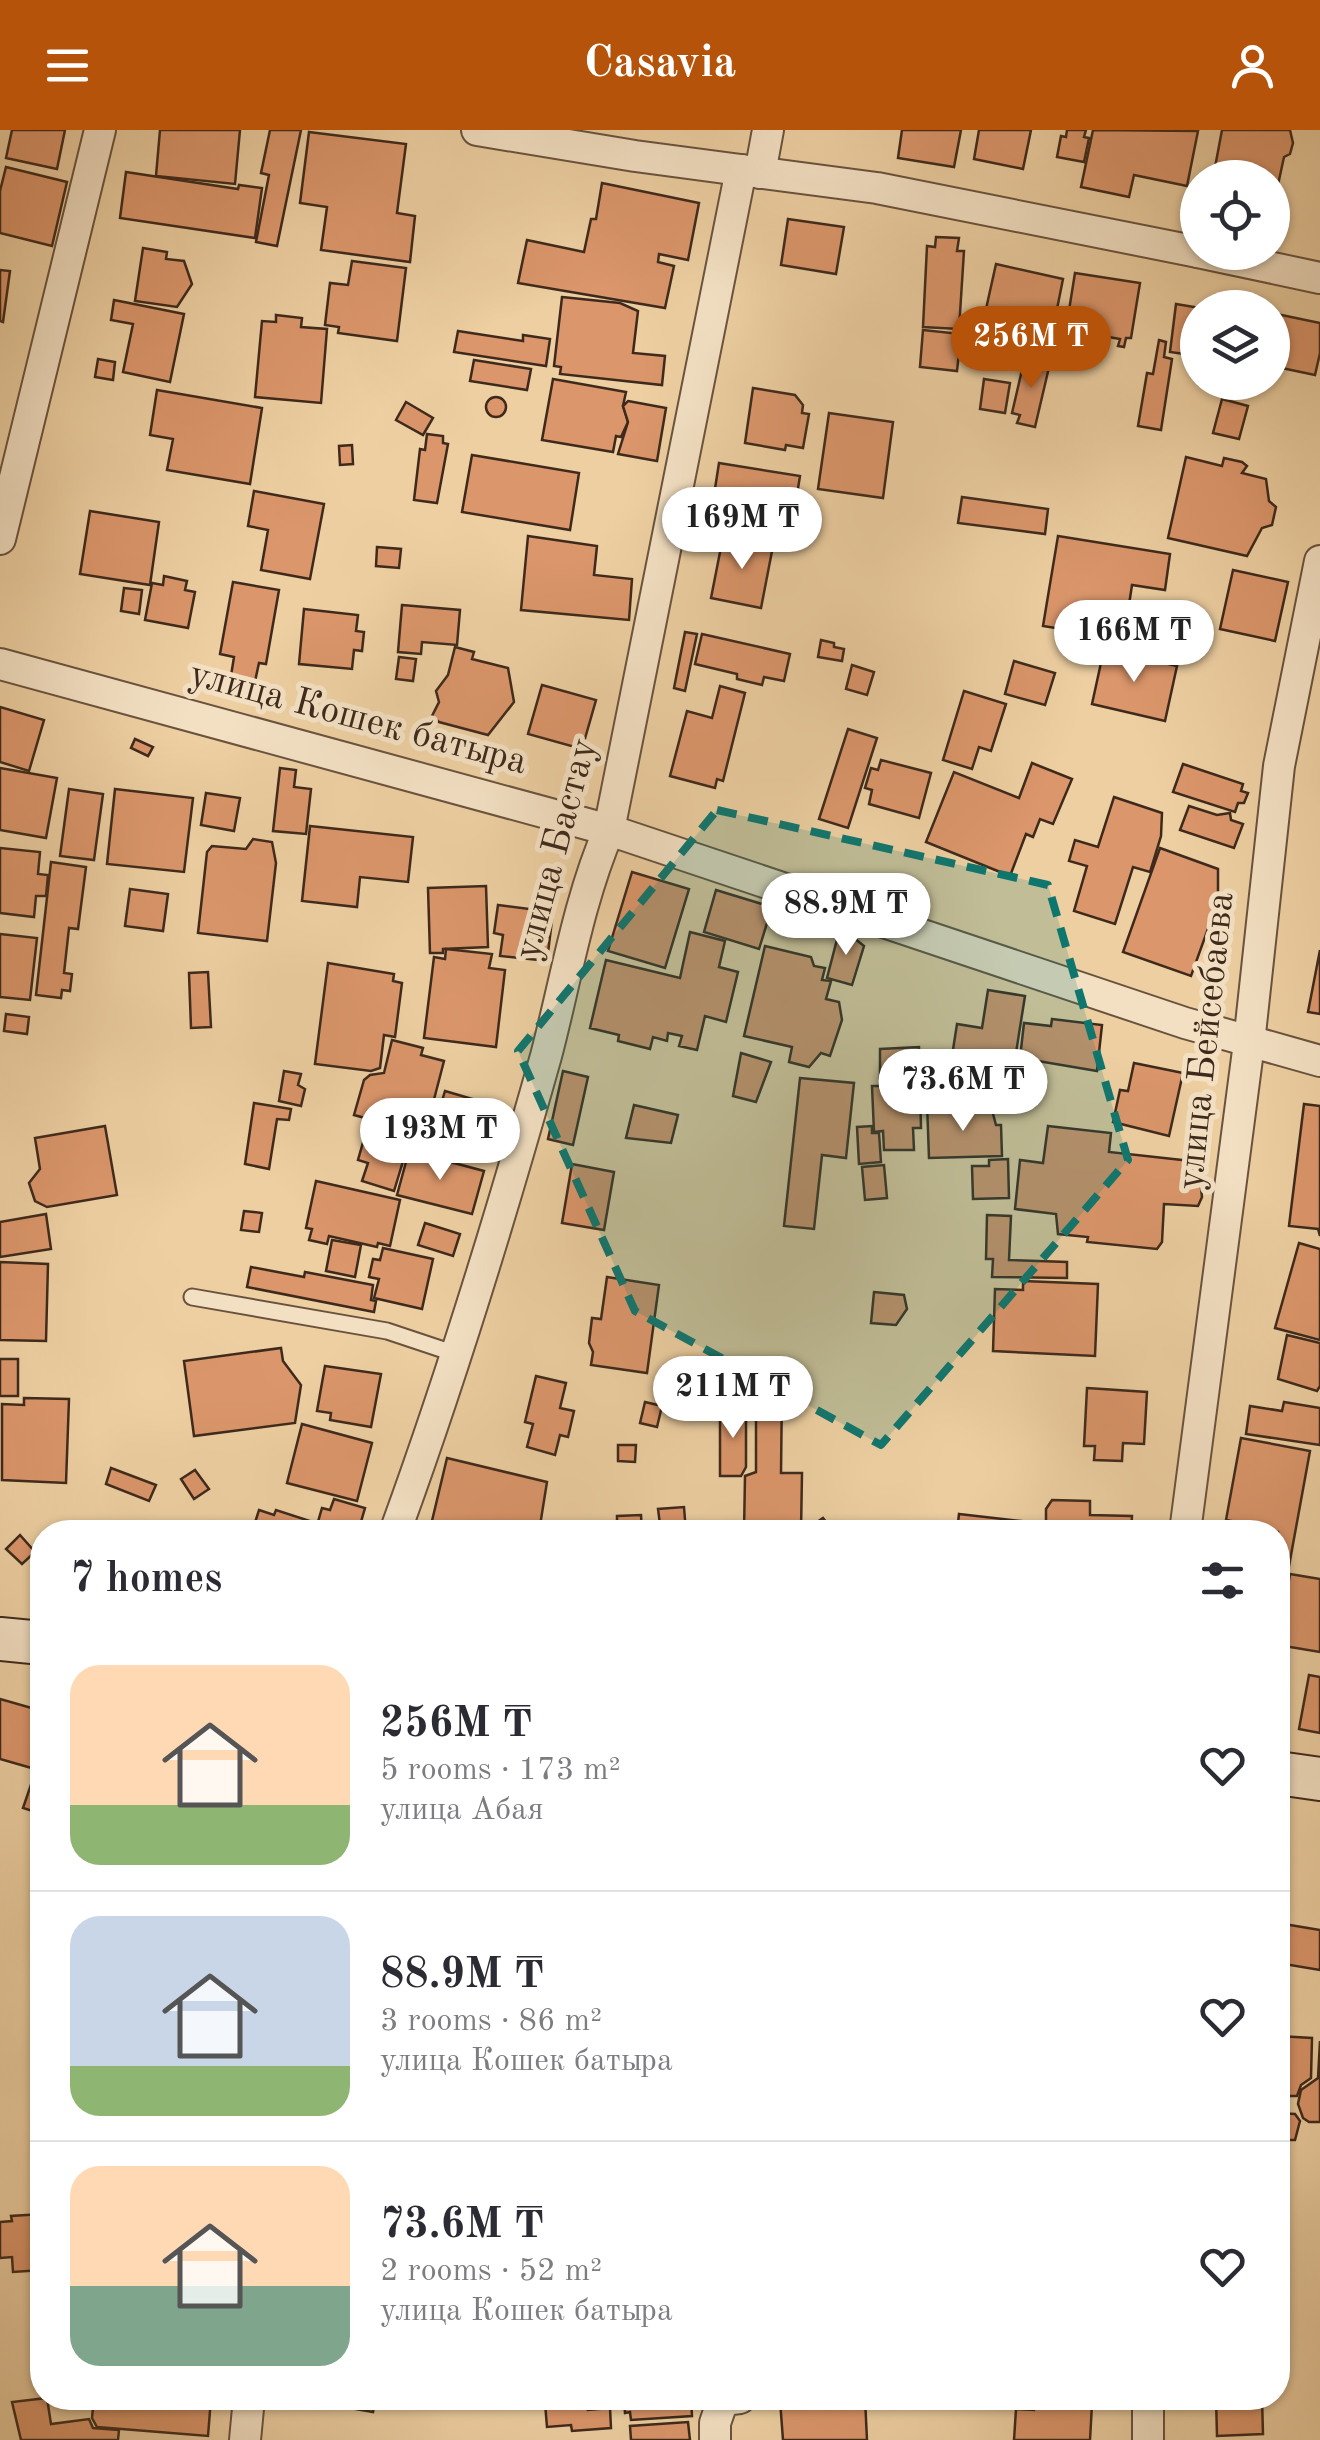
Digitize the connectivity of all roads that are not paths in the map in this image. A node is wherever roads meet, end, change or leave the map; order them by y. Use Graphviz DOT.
graph roads {
  1 [pos="100,130"];
  2 [pos="478,130"];
  3 [pos="768,130"];
  4 [pos="750,172"];
  5 [pos="1180,248"];
  6 [pos="1282,270"];
  7 [pos="1320,278"];
  8 [pos="0,539"];
  9 [pos="1320,561"];
  10 [pos="0,664"];
  11 [pos="609,830"];
  12 [pos="1249,1042"];
  13 [pos="1320,1062"];
  14 [pos="192,1297"];
  15 [pos="456,1354"];
  16 [pos="399,1520"];
  17 [pos="1187,1520"];
  18 [pos="0,1639"];
  19 [pos="30,1642"];
  20 [pos="1290,1775"];
  21 [pos="1320,1779"];
  22 [pos="248,2410"];
  23 [pos="719,2410"];
  24 [pos="1148,2410"];
  25 [pos="245,2440"];
  26 [pos="715,2440"];
  27 [pos="1148,2440"];
  1 -- 8 [label="street"];
  2 -- 4 [label="street"];
  3 -- 4 [label="street, улица Бастау"];
  4 -- 5 [label="street"];
  4 -- 11 [label="street, улица Бастау"];
  6 -- 7 [label="street"];
  9 -- 12 [label="street, улица Бейсебаева"];
  10 -- 11 [label="street, улица Кошек батыра"];
  11 -- 12 [label="street, улица Кошек батыра"];
  11 -- 15 [label="street, улица Бастау"];
  12 -- 13 [label="street, улица Кошек батыра"];
  12 -- 17 [label="street, улица Бейсебаева"];
  14 -- 15 [label="lane"];
  15 -- 16 [label="street, улица Бастау"];
  18 -- 19 [label="street"];
  20 -- 21 [label="street"];
  22 -- 25 [label="street"];
  23 -- 26 [label="street"];
  24 -- 27 [label="street"];
}
